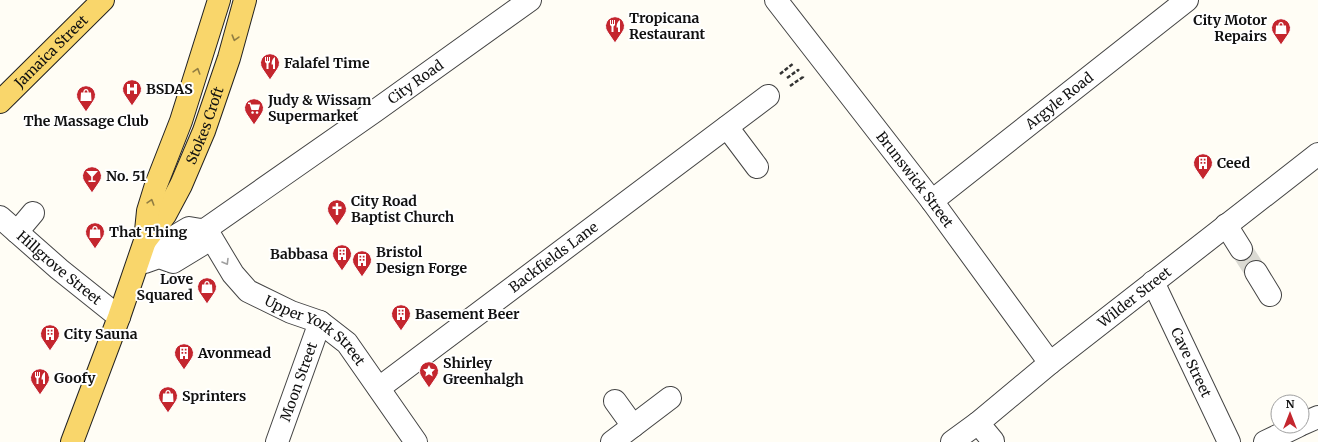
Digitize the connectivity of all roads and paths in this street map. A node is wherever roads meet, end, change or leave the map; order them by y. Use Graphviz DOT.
graph roads {
  1 [pos="103,0"];
  2 [pos="219,0"];
  3 [pos="245,0"];
  4 [pos="530,0"];
  5 [pos="776,0"];
  6 [pos="1187,0"];
  7 [pos="768,96"];
  8 [pos="0,102"];
  9 [pos="727,127"];
  10 [pos="1318,154"];
  11 [pos="757,167"];
  12 [pos="932,201"];
  13 [pos="33,213"];
  14 [pos="0,217"];
  15 [pos="1226,225"];
  16 [pos="204,230"];
  17 [pos="17,232"];
  18 [pos="152,249"];
  19 [pos="1241,249"];
  20 [pos="1256,272"];
  21 [pos="1153,282"];
  22 [pos="1270,295"];
  23 [pos="119,317"];
  24 [pos="320,322"];
  25 [pos="1050,363"];
  26 [pos="379,388"];
  27 [pos="670,398"];
  28 [pos="615,401"];
  29 [pos="978,423"];
  30 [pos="633,426"];
  31 [pos="1282,434"];
  32 [pos="992,441"];
  33 [pos="72,442"];
  34 [pos="277,442"];
  35 [pos="416,442"];
  36 [pos="612,442"];
  37 [pos="952,442"];
  38 [pos="1229,442"];
  39 [pos="1265,442"];
  1 -- 8 [label="main road, Jamaica Street"];
  18 -- 2 [label="main road, Stokes Croft, one-way"];
  3 -- 18 [label="main road, Stokes Croft, one-way"];
  4 -- 16 [label="street, City Road"];
  5 -- 12 [label="street, Brunswick Street"];
  6 -- 12 [label="street, Argyle Road"];
  7 -- 9 [label="street, Backfields Lane"];
  9 -- 11 [label="street"];
  9 -- 26 [label="street, Backfields Lane"];
  10 -- 15 [label="street, Wilder Street"];
  12 -- 25 [label="street, Brunswick Street"];
  13 -- 17 [label="street"];
  14 -- 17 [label="street, Hillgrove Street"];
  15 -- 19 [label="street"];
  15 -- 21 [label="street, Wilder Street"];
  16 -- 18 [label="street, City Road"];
  16 -- 24 [label="street, Upper York Street, one-way"];
  17 -- 23 [label="street, Hillgrove Street"];
  18 -- 23 [label="main road, Stokes Croft"];
  20 -- 22 [label="street"];
  21 -- 25 [label="street, Wilder Street"];
  21 -- 38 [label="street, Cave Street"];
  23 -- 33 [label="main road, Stokes Croft"];
  24 -- 26 [label="street, Upper York Street"];
  24 -- 34 [label="street, Moon Street"];
  25 -- 29 [label="street, Wilder Street"];
  26 -- 35 [label="street, Upper York Street"];
  27 -- 30 [label="street"];
  28 -- 30 [label="street"];
  29 -- 32 [label="street"];
  29 -- 37 [label="street, Wilder Street"];
  30 -- 36 [label="street"];
  31 -- 39 [label="street"];
}
